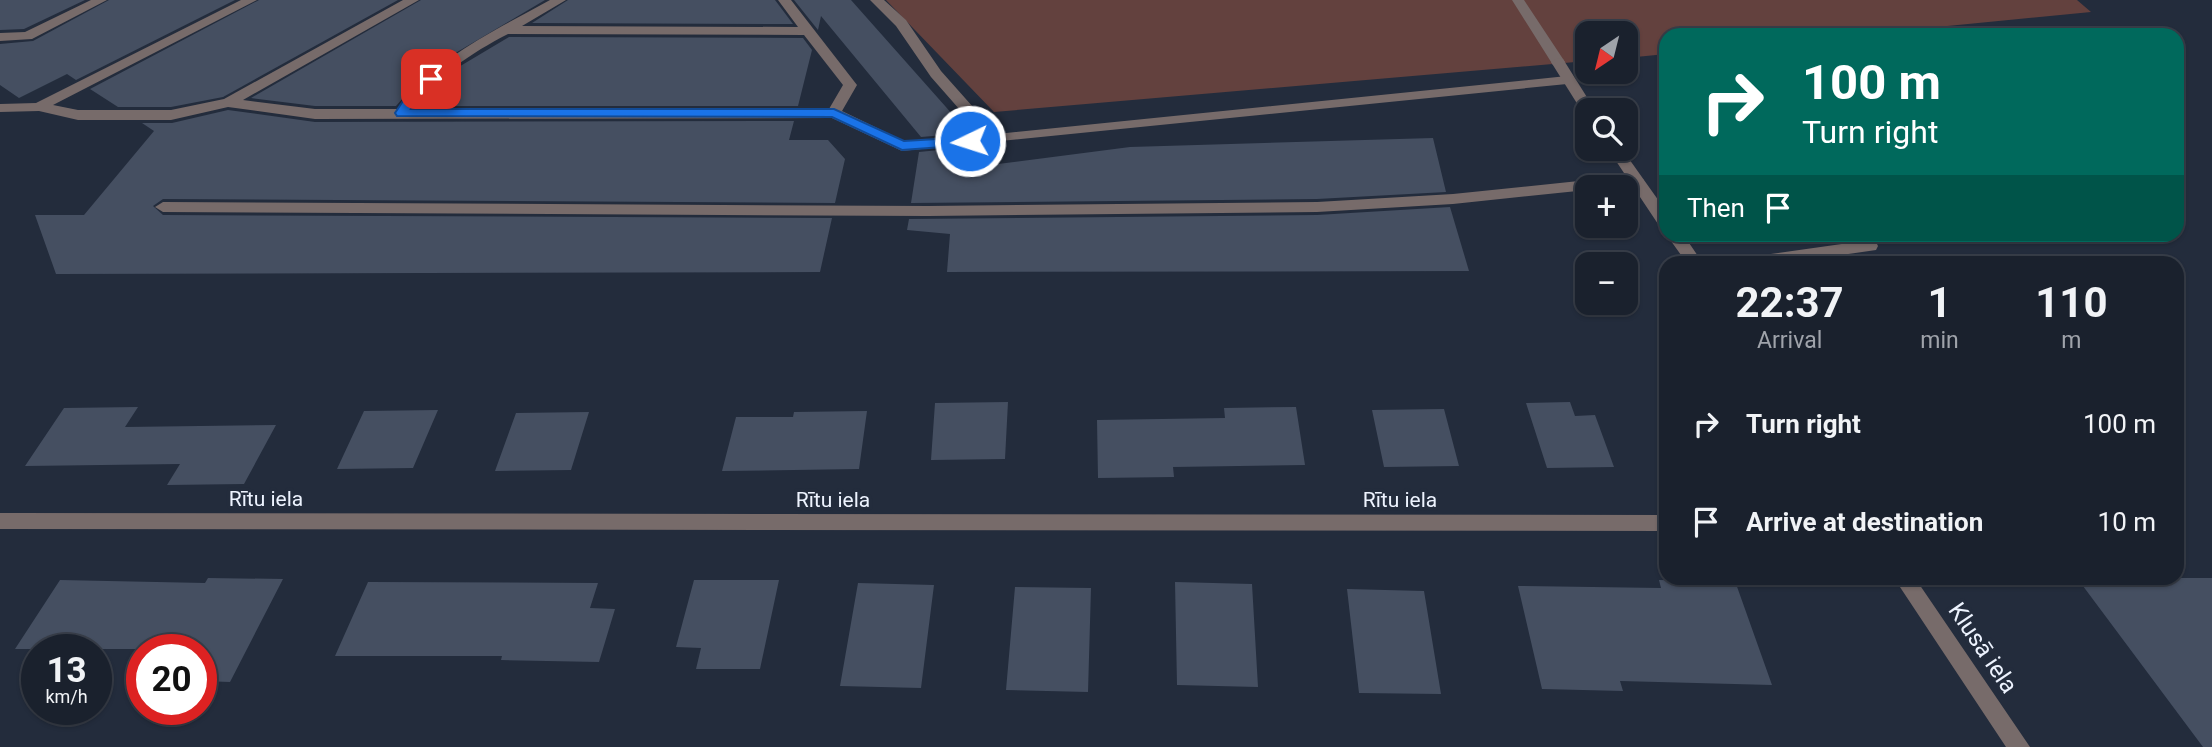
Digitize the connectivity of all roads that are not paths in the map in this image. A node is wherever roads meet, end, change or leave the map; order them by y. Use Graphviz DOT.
graph roads {
  1 [pos="101,0"];
  2 [pos="251,0"];
  3 [pos="413,0"];
  4 [pos="560,0"];
  5 [pos="784,0"];
  6 [pos="876,0"];
  7 [pos="1518,0"];
  8 [pos="509,30"];
  9 [pos="807,31"];
  10 [pos="27,36"];
  11 [pos="0,37"];
  12 [pos="0,52"];
  13 [pos="1567,79"];
  14 [pos="1580,98"];
  15 [pos="228,103"];
  16 [pos="39,107"];
  17 [pos="0,108"];
  18 [pos="402,113"];
  19 [pos="834,113"];
  20 [pos="993,139"];
  21 [pos="1638,183"];
  22 [pos="1575,186"];
  23 [pos="163,207"];
  24 [pos="1659,213"];
  25 [pos="1870,246"];
  26 [pos="1799,256"];
  27 [pos="0,521"];
  28 [pos="1659,523"];
  29 [pos="1909,585"];
  30 [pos="2019,747"];
  1 -- 10 [label="street"];
  2 -- 16 [label="street"];
  3 -- 15 [label="street"];
  4 -- 8 [label="street"];
  5 -- 9 [label="street"];
  6 -- 20 [label="street"];
  7 -- 13 [label="street"];
  8 -- 9 [label="street"];
  8 -- 18 [label="street"];
  9 -- 19 [label="street"];
  10 -- 11 [label="street"];
  10 -- 12 [label="street"];
  13 -- 14 [label="street"];
  13 -- 20 [label="street"];
  15 -- 16 [label="street"];
  15 -- 18 [label="street"];
  16 -- 17 [label="street"];
  18 -- 19 [label="street"];
  19 -- 20 [label="street"];
  21 -- 24 [label="street"];
  22 -- 23 [label="street"];
  25 -- 26 [label="street"];
  27 -- 28 [label="street, Rītu iela"];
  29 -- 30 [label="street, Klusā iela"];
}
